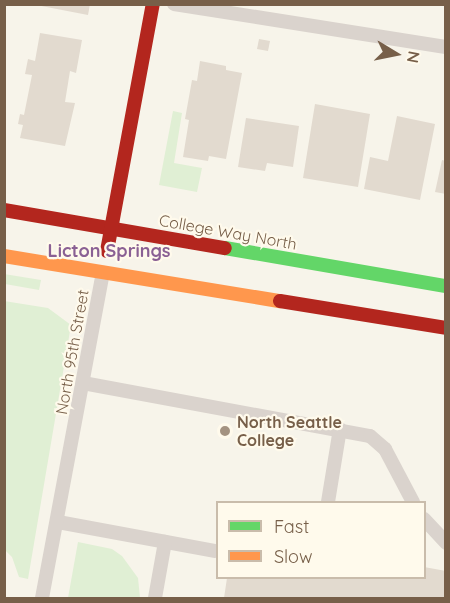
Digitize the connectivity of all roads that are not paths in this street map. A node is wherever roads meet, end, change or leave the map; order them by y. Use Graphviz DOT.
graph roads {
  1 [pos="153,4"];
  2 [pos="174,4"];
  3 [pos="446,47"];
  4 [pos="4,210"];
  5 [pos="111,229"];
  6 [pos="4,256"];
  7 [pos="103,273"];
  8 [pos="446,286"];
  9 [pos="446,328"];
  10 [pos="83,383"];
  11 [pos="340,429"];
  12 [pos="328,501"];
  13 [pos="412,501"];
  14 [pos="426,521"];
  15 [pos="58,522"];
  16 [pos="165,542"];
  17 [pos="446,543"];
  18 [pos="214,551"];
  19 [pos="42,598"];
  20 [pos="155,598"];
  1 -- 5 [label="street, North 95th Street"];
  2 -- 3 [label="lane"];
  4 -- 5 [label="street, College Way North"];
  5 -- 7 [label="street, North 95th Street"];
  5 -- 8 [label="street, College Way North"];
  6 -- 7 [label="street"];
  7 -- 9 [label="street"];
  7 -- 10 [label="lane, North 95th Street"];
  10 -- 11 [label="lane"];
  10 -- 15 [label="lane, North 95th Street"];
  11 -- 12 [label="lane"];
  11 -- 13 [label="lane"];
  14 -- 17 [label="lane"];
  15 -- 16 [label="lane"];
  15 -- 19 [label="lane, North 95th Street"];
  16 -- 18 [label="lane"];
  16 -- 20 [label="lane"];
}
